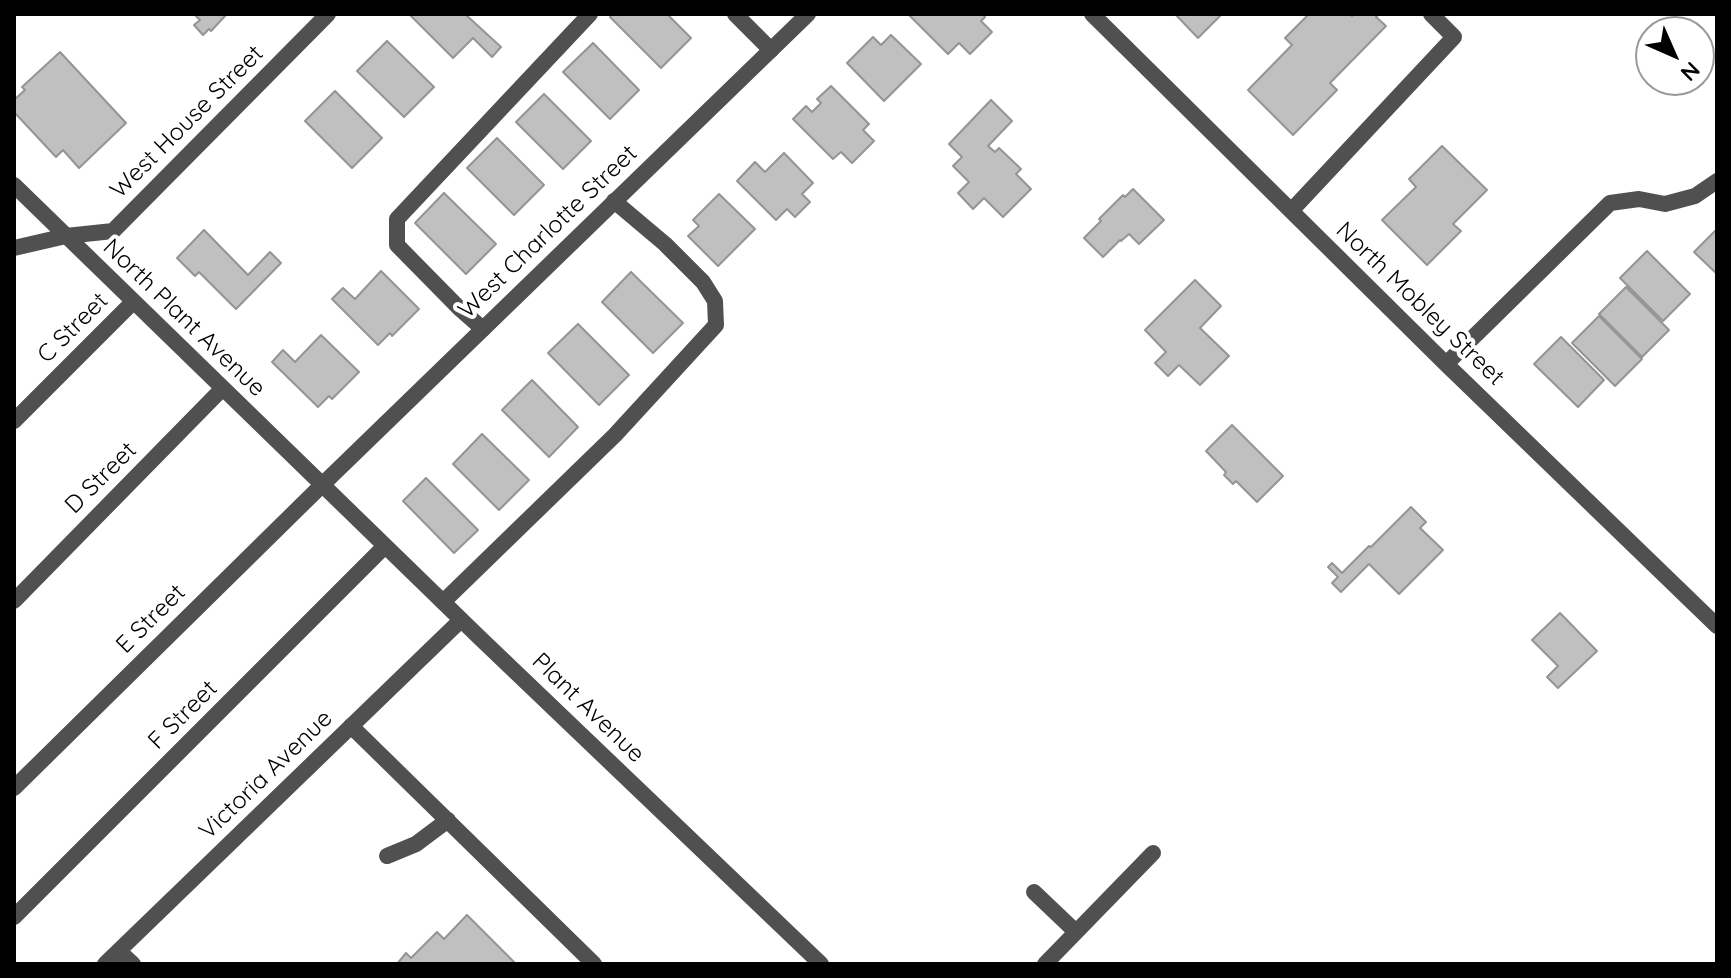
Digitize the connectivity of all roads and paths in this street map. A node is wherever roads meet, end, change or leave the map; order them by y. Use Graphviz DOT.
graph roads {
  1 [pos="328,14"];
  2 [pos="590,14"];
  3 [pos="735,14"];
  4 [pos="808,14"];
  5 [pos="1092,14"];
  6 [pos="1431,14"];
  7 [pos="771,50"];
  8 [pos="1717,181"];
  9 [pos="14,185"];
  10 [pos="614,201"];
  11 [pos="1291,211"];
  12 [pos="66,236"];
  13 [pos="14,248"];
  14 [pos="133,302"];
  15 [pos="483,329"];
  16 [pos="1446,364"];
  17 [pos="222,389"];
  18 [pos="14,421"];
  19 [pos="322,485"];
  20 [pos="385,546"];
  21 [pos="14,601"];
  22 [pos="443,602"];
  23 [pos="461,620"];
  24 [pos="1717,626"];
  25 [pos="351,726"];
  26 [pos="14,788"];
  27 [pos="448,820"];
  28 [pos="1153,853"];
  29 [pos="387,856"];
  30 [pos="1034,892"];
  31 [pos="14,917"];
  32 [pos="1076,932"];
  33 [pos="119,951"];
  34 [pos="1051,962"];
  35 [pos="105,964"];
  36 [pos="133,964"];
  37 [pos="594,964"];
  38 [pos="821,964"];
  1 -- 12 [label="street, West House Street"];
  2 -- 15 [label="street"];
  3 -- 7 [label="street"];
  4 -- 7 [label="street, West Charlotte Street"];
  5 -- 11 [label="street, North Mobley Street"];
  6 -- 11 [label="street"];
  7 -- 10 [label="street, West Charlotte Street"];
  8 -- 16 [label="street"];
  9 -- 12 [label="street, North Plant Avenue"];
  10 -- 15 [label="street, West Charlotte Street"];
  10 -- 22 [label="street"];
  11 -- 16 [label="street, North Mobley Street"];
  12 -- 13 [label="street, West House Street"];
  12 -- 14 [label="street, North Plant Avenue"];
  14 -- 17 [label="street, North Plant Avenue"];
  14 -- 18 [label="street, C Street"];
  15 -- 19 [label="street, West Charlotte Street"];
  16 -- 24 [label="street, North Mobley Street"];
  17 -- 19 [label="street, North Plant Avenue"];
  17 -- 21 [label="street, D Street"];
  19 -- 20 [label="street, Plant Avenue"];
  19 -- 26 [label="street, E Street"];
  20 -- 22 [label="street, Plant Avenue"];
  20 -- 31 [label="street, F Street"];
  22 -- 23 [label="street, Plant Avenue"];
  23 -- 25 [label="street, Victoria Avenue"];
  23 -- 38 [label="street, Plant Avenue"];
  25 -- 27 [label="street"];
  25 -- 33 [label="street, Victoria Avenue"];
  27 -- 29 [label="street"];
  27 -- 37 [label="street"];
  28 -- 32 [label="street"];
  30 -- 32 [label="street"];
  32 -- 34 [label="street"];
  33 -- 35 [label="street, Victoria Avenue"];
  33 -- 36 [label="street"];
}
